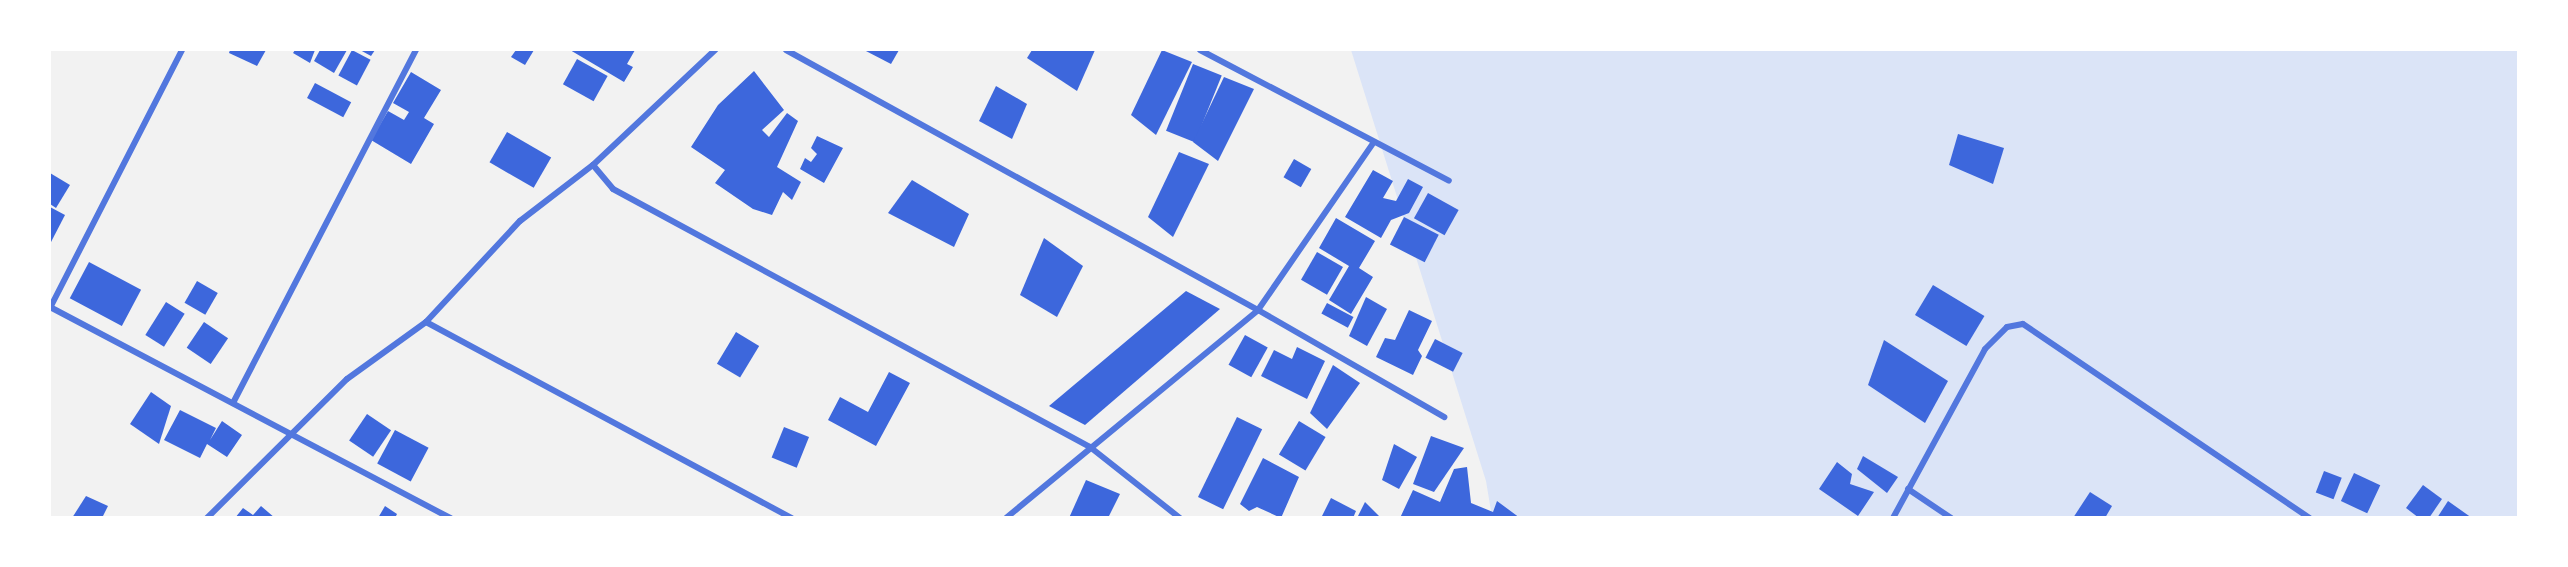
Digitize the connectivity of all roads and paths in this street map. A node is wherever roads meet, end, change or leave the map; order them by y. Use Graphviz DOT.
graph roads {
  1 [pos="182,50"];
  2 [pos="416,50"];
  3 [pos="715,50"];
  4 [pos="786,50"];
  5 [pos="1200,50"];
  6 [pos="1374,142"];
  7 [pos="593,165"];
  8 [pos="1449,181"];
  9 [pos="50,308"];
  10 [pos="1258,310"];
  11 [pos="426,322"];
  12 [pos="233,403"];
  13 [pos="1444,417"];
  14 [pos="291,434"];
  15 [pos="1090,447"];
  16 [pos="1908,489"];
  17 [pos="207,518"];
  18 [pos="451,518"];
  19 [pos="792,518"];
  20 [pos="1005,518"];
  21 [pos="1180,518"];
  22 [pos="1893,518"];
  23 [pos="1951,518"];
  24 [pos="2310,518"];
  1 -- 9 [label="street"];
  2 -- 12 [label="street"];
  3 -- 7 [label="street"];
  4 -- 10 [label="street"];
  5 -- 6 [label="street"];
  6 -- 8 [label="street"];
  6 -- 10 [label="street"];
  7 -- 11 [label="street"];
  7 -- 15 [label="street"];
  9 -- 12 [label="street"];
  10 -- 13 [label="street"];
  10 -- 15 [label="street"];
  11 -- 14 [label="street"];
  11 -- 19 [label="street"];
  12 -- 14 [label="street"];
  14 -- 17 [label="street"];
  14 -- 18 [label="street"];
  15 -- 20 [label="street"];
  15 -- 21 [label="street"];
  16 -- 22 [label="street"];
  16 -- 23 [label="street"];
  16 -- 24 [label="street"];
}
